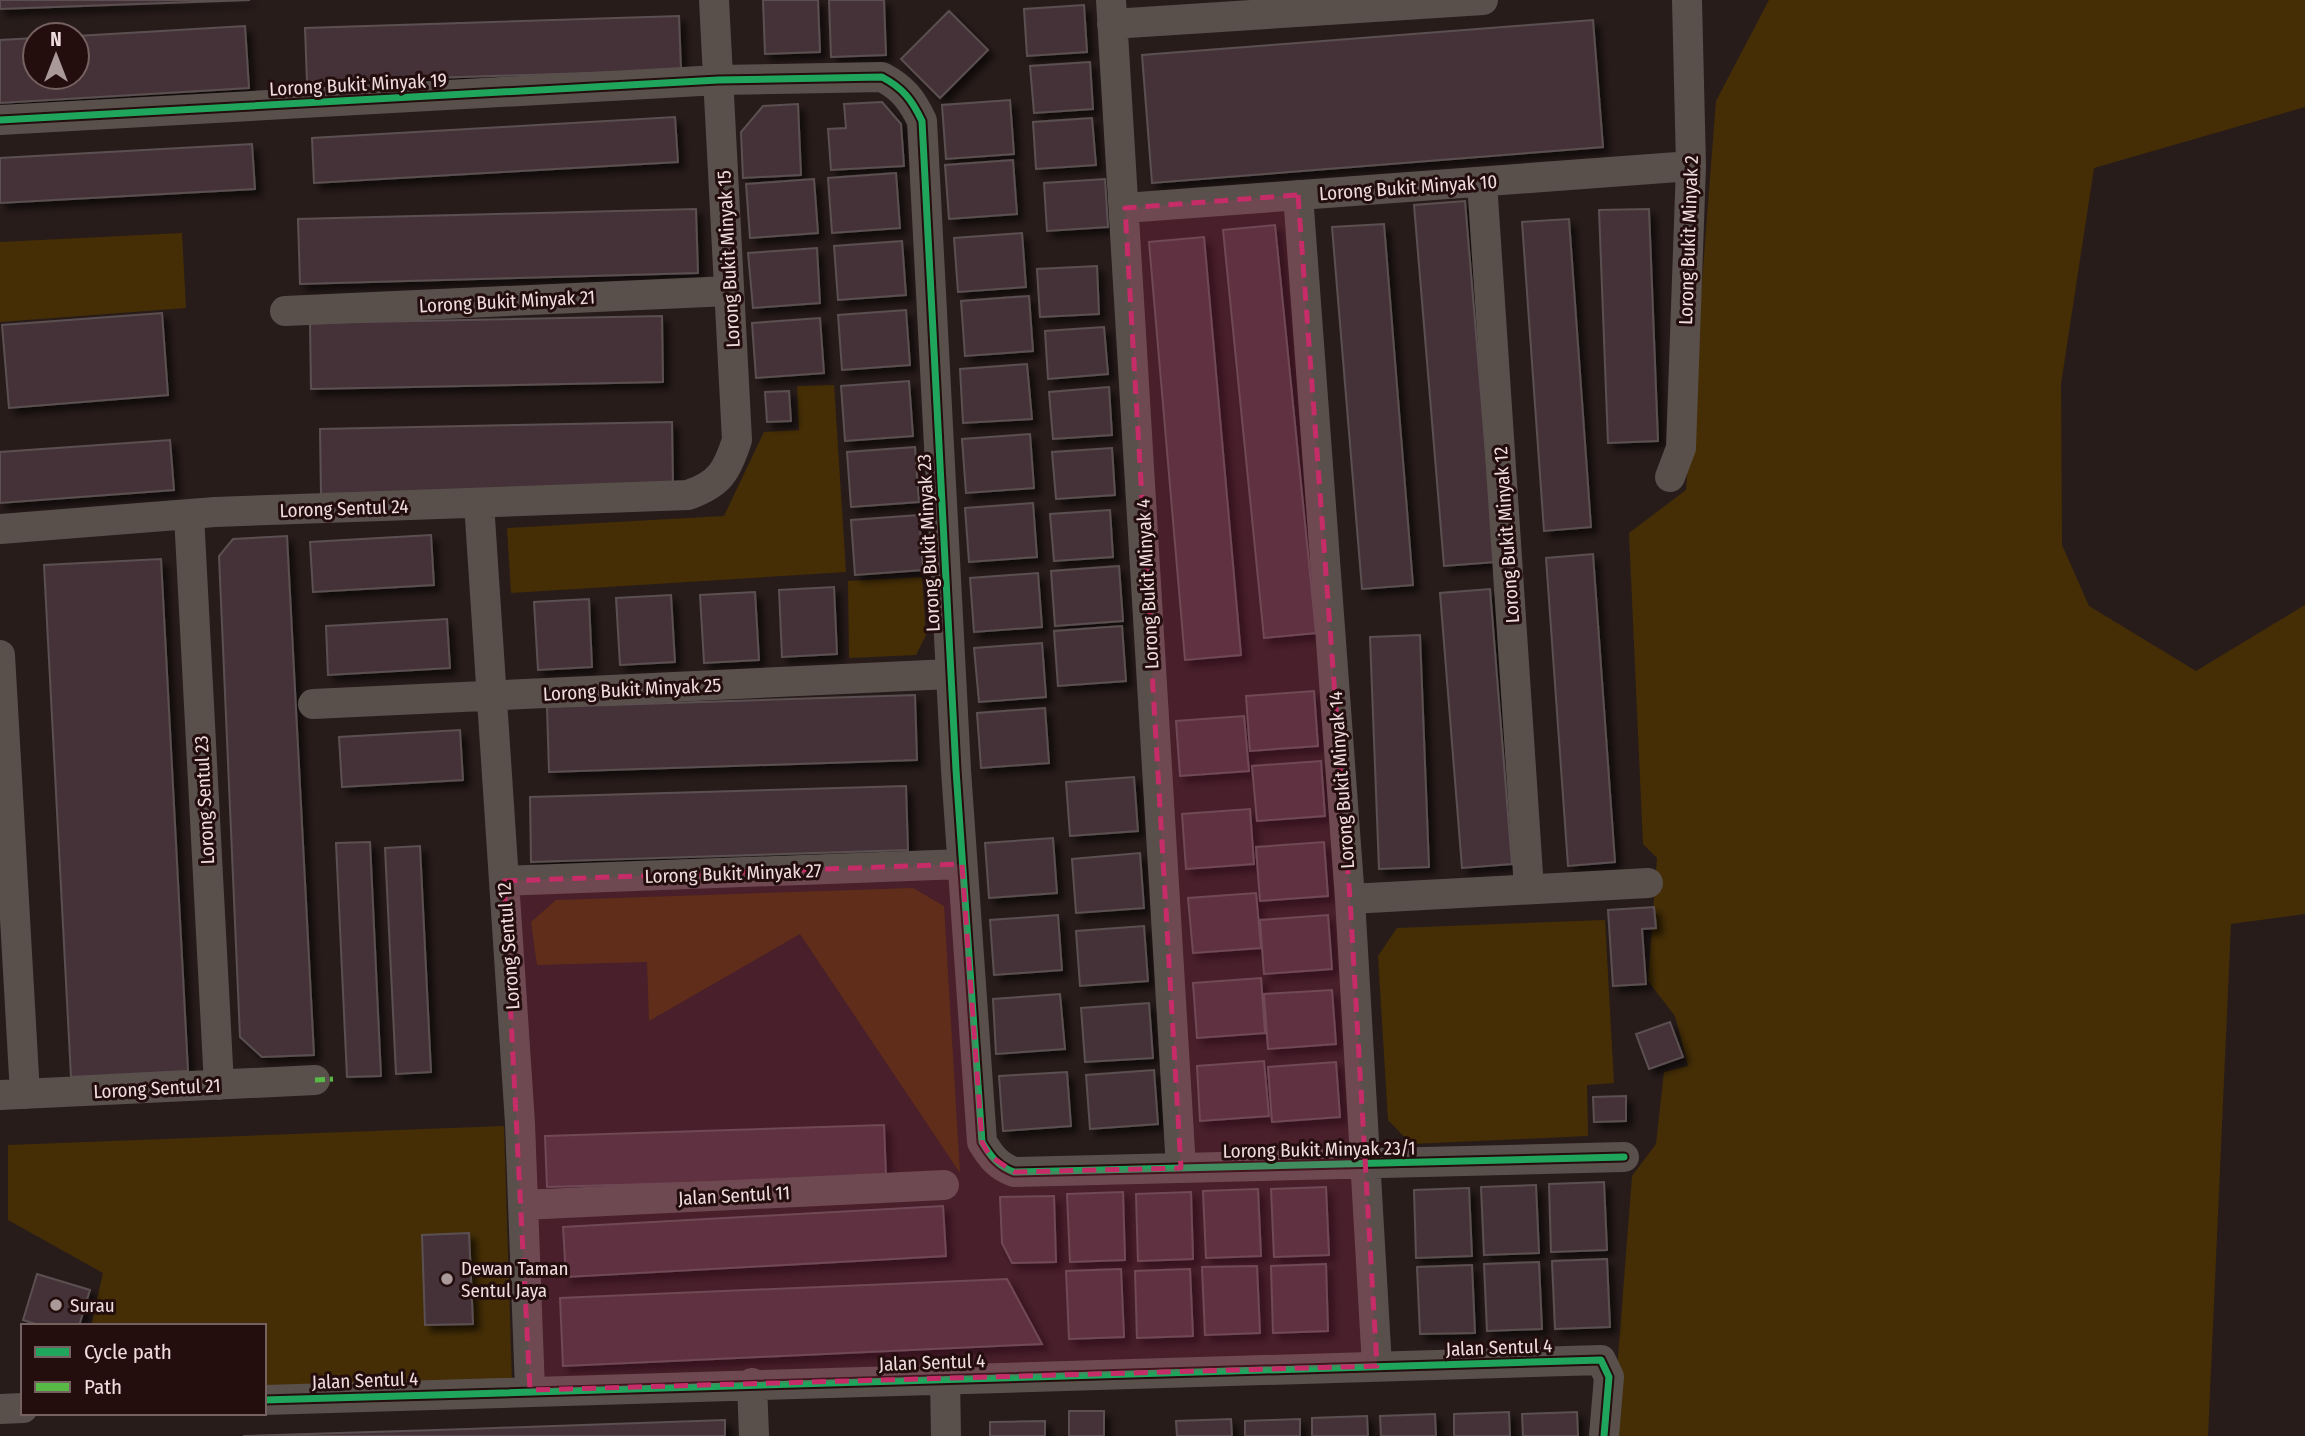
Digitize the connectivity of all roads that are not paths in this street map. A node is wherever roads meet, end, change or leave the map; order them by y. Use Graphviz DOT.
graph roads {
  1 [pos="714,0"];
  2 [pos="1483,0"];
  3 [pos="1687,0"];
  4 [pos="1112,12"];
  5 [pos="718,80"];
  6 [pos="0,120"];
  7 [pos="1691,166"];
  8 [pos="1482,182"];
  9 [pos="1298,195"];
  10 [pos="1125,208"];
  11 [pos="729,291"];
  12 [pos="285,311"];
  13 [pos="1670,477"];
  14 [pos="688,495"];
  15 [pos="479,503"];
  16 [pos="189,514"];
  17 [pos="0,529"];
  18 [pos="0,655"];
  19 [pos="950,674"];
  20 [pos="492,696"];
  21 [pos="313,704"];
  22 [pos="962,864"];
  23 [pos="504,881"];
  24 [pos="1648,883"];
  25 [pos="1529,889"];
  26 [pos="1350,899"];
  27 [pos="315,1080"];
  28 [pos="219,1085"];
  29 [pos="13,1094"];
  30 [pos="1624,1157"];
  31 [pos="1365,1163"];
  32 [pos="1181,1168"];
  33 [pos="1014,1172"];
  34 [pos="944,1185"];
  35 [pos="523,1205"];
  36 [pos="1377,1366"];
  37 [pos="945,1378"];
  38 [pos="752,1383"];
  39 [pos="530,1390"];
  40 [pos="266,1400"];
  41 [pos="21,1408"];
  42 [pos="0,1409"];
  43 [pos="754,1436"];
  44 [pos="946,1436"];
  45 [pos="1604,1436"];
  1 -- 5 [label="street, Lorong Bukit Minyak 15"];
  2 -- 4 [label="street"];
  3 -- 7 [label="street, Lorong Bukit Minyak 2"];
  4 -- 10 [label="street, Lorong Bukit Minyak 4"];
  5 -- 6 [label="street, Lorong Bukit Minyak 19"];
  5 -- 11 [label="street, Lorong Bukit Minyak 15"];
  5 -- 19 [label="street, Lorong Bukit Minyak 23"];
  7 -- 8 [label="street, Lorong Bukit Minyak 10"];
  7 -- 13 [label="street, Lorong Bukit Minyak 2"];
  8 -- 9 [label="street, Lorong Bukit Minyak 10"];
  8 -- 25 [label="street, Lorong Bukit Minyak 12"];
  9 -- 10 [label="street, Lorong Bukit Minyak 10"];
  9 -- 26 [label="street, Lorong Bukit Minyak 14"];
  10 -- 32 [label="street, Lorong Bukit Minyak 4"];
  11 -- 12 [label="street, Lorong Bukit Minyak 21"];
  11 -- 14 [label="street, Lorong Bukit Minyak 15"];
  14 -- 15 [label="street, Lorong Sentul 24"];
  15 -- 16 [label="street, Lorong Sentul 24"];
  15 -- 20 [label="street, Lorong Sentul 12"];
  16 -- 17 [label="street, Lorong Sentul 24"];
  16 -- 28 [label="street, Lorong Sentul 23"];
  18 -- 29 [label="street"];
  19 -- 20 [label="street, Lorong Bukit Minyak 25"];
  19 -- 22 [label="street, Lorong Bukit Minyak 23"];
  20 -- 21 [label="street, Lorong Bukit Minyak 25"];
  20 -- 23 [label="street, Lorong Sentul 12"];
  22 -- 23 [label="street, Lorong Bukit Minyak 27"];
  22 -- 33 [label="street, Lorong Bukit Minyak 23"];
  23 -- 35 [label="street, Lorong Sentul 12"];
  24 -- 25 [label="street"];
  25 -- 26 [label="street"];
  26 -- 31 [label="street, Lorong Bukit Minyak 14"];
  27 -- 28 [label="street, Lorong Sentul 21"];
  28 -- 29 [label="street, Lorong Sentul 21"];
  30 -- 31 [label="street, Lorong Bukit Minyak 23/1"];
  31 -- 32 [label="street, Lorong Bukit Minyak 23/1"];
  31 -- 36 [label="street, Lorong Bukit Minyak 14"];
  32 -- 33 [label="street, Lorong Bukit Minyak 23/1"];
  34 -- 35 [label="street, Jalan Sentul 11"];
  35 -- 39 [label="street, Lorong Sentul 12"];
  36 -- 37 [label="street, Jalan Sentul 4"];
  36 -- 45 [label="street, Jalan Sentul 4"];
  37 -- 38 [label="street, Jalan Sentul 4"];
  37 -- 44 [label="street"];
  38 -- 39 [label="street, Jalan Sentul 4"];
  38 -- 43 [label="street"];
  39 -- 40 [label="street, Jalan Sentul 4"];
  41 -- 42 [label="street"];
}
